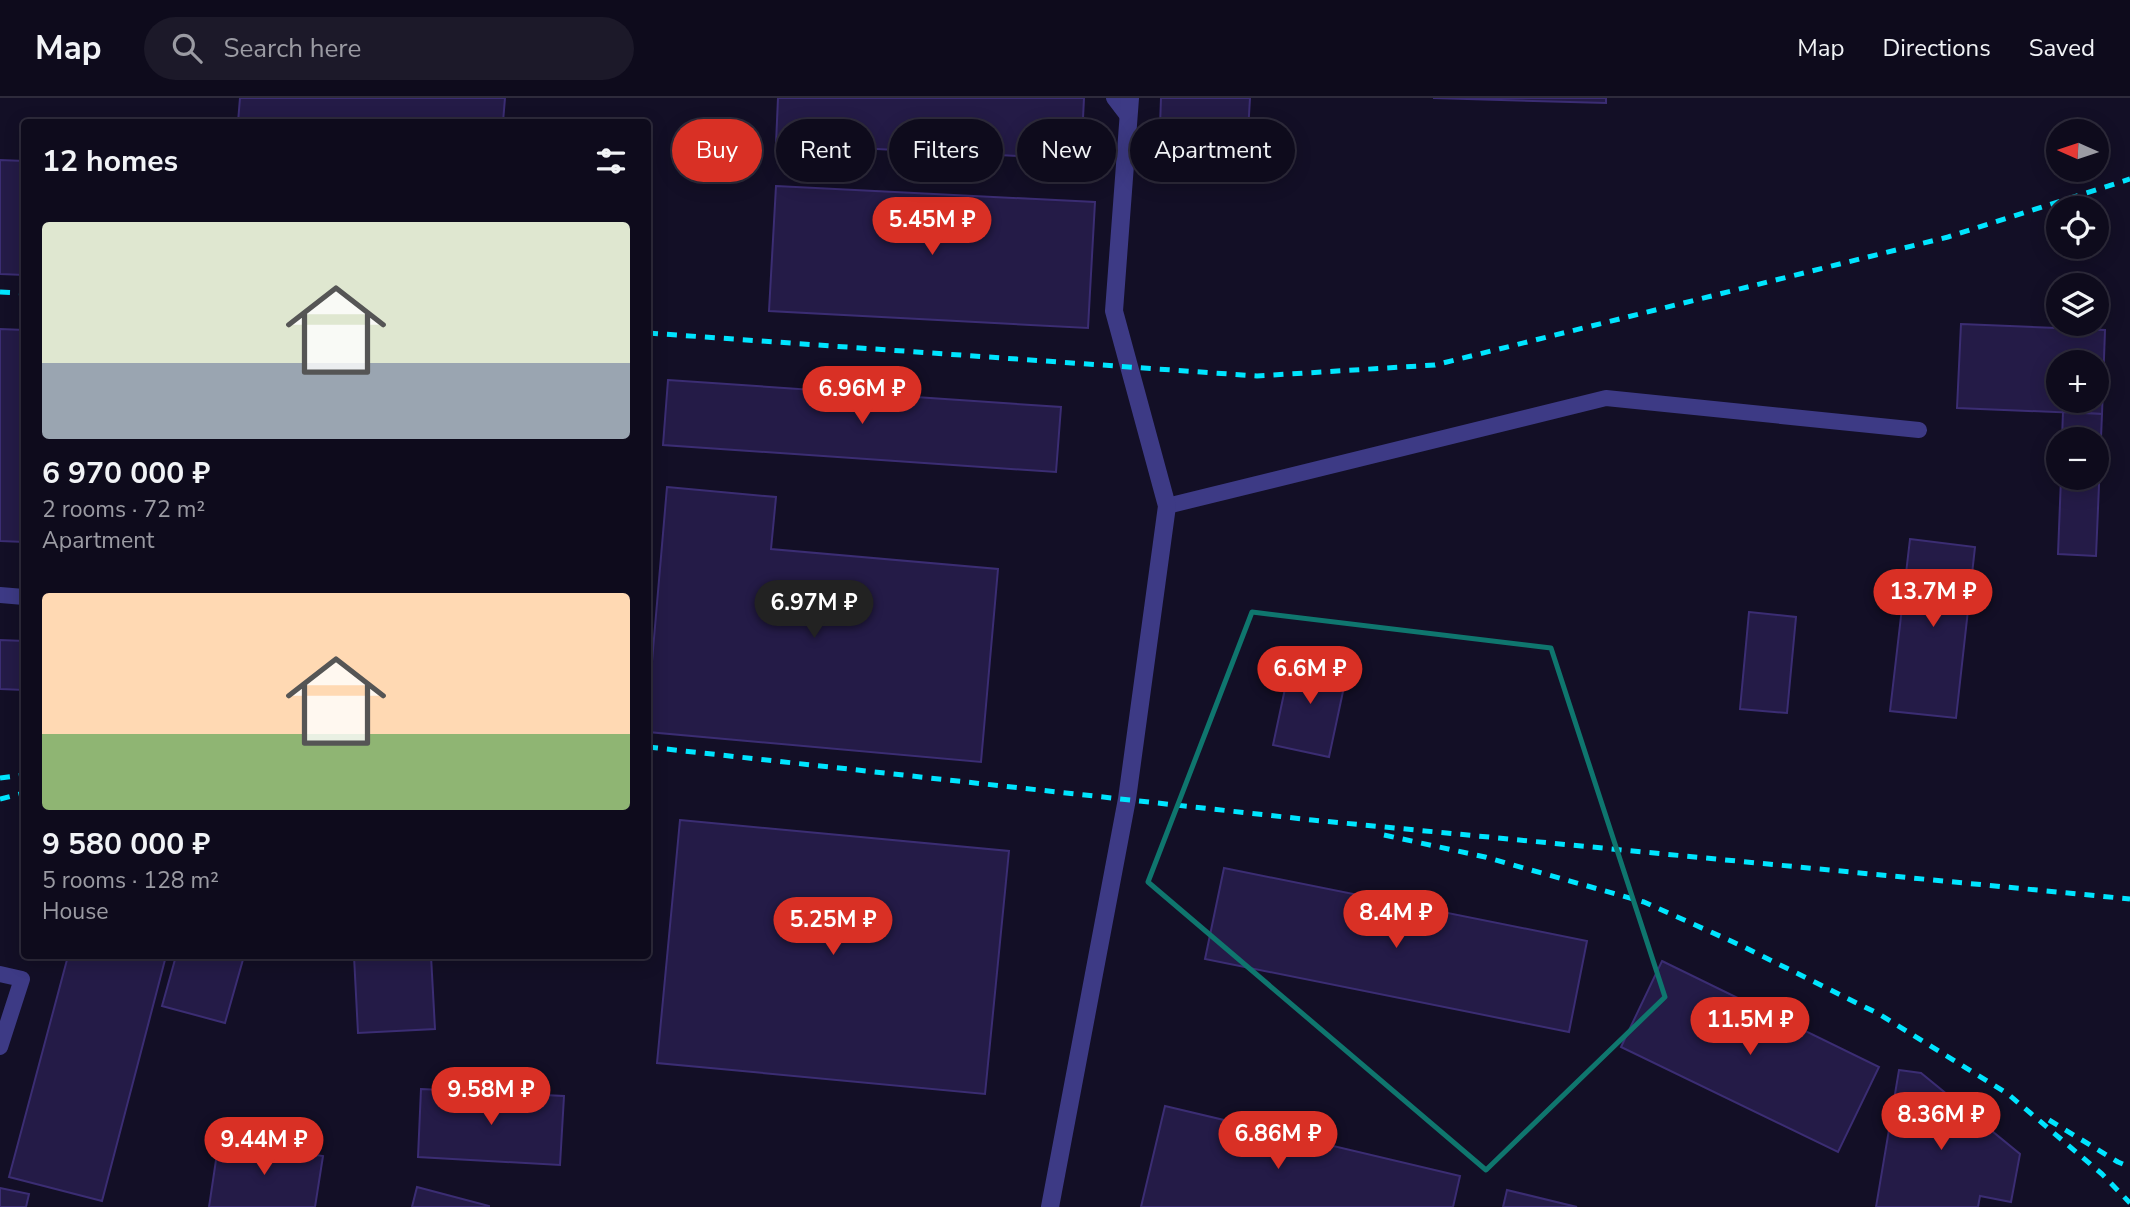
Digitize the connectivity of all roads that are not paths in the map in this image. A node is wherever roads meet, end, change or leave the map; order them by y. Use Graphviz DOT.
graph roads {
  1 [pos="1114,98"];
  2 [pos="1129,107"];
  3 [pos="1919,430"];
  4 [pos="1167,506"];
  5 [pos="0,595"];
  6 [pos="21,597"];
  7 [pos="0,974"];
  8 [pos="0,1047"];
  9 [pos="1050,1207"];
  1 -- 2 [label="lane"];
  2 -- 4 [label="street"];
  3 -- 4 [label="lane"];
  4 -- 9 [label="street"];
  5 -- 6 [label="lane"];
  7 -- 8 [label="lane"];
}
